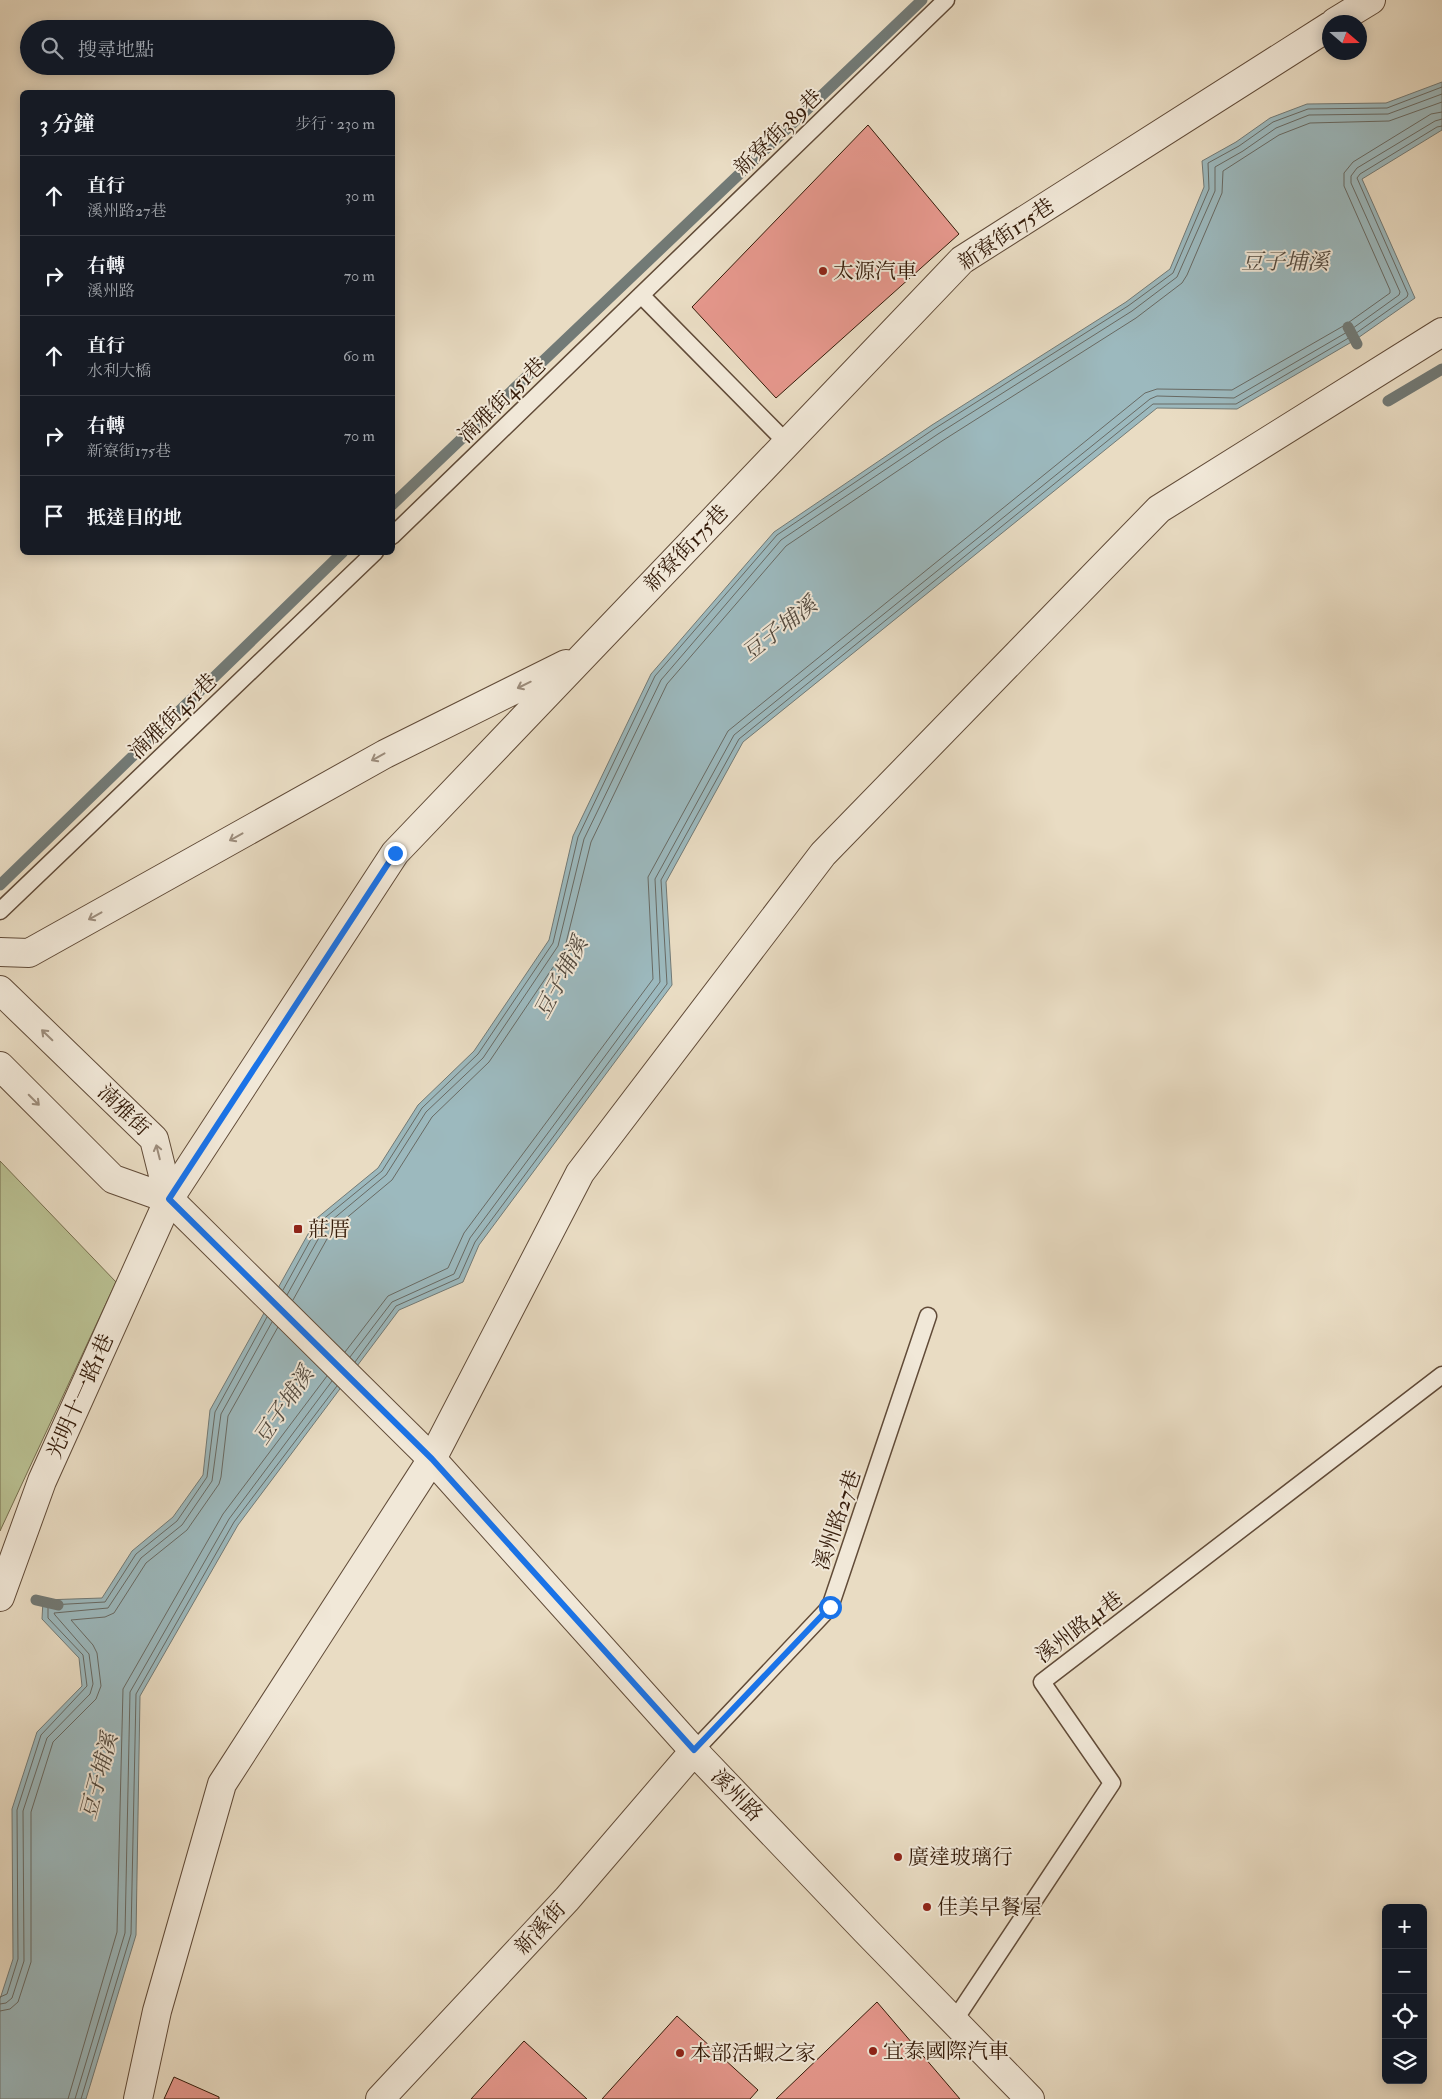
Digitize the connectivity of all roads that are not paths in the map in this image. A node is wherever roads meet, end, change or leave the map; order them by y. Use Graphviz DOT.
graph roads {
  1 [pos="946,0"];
  2 [pos="1371,0"];
  3 [pos="1346,15"];
  4 [pos="1322,31"];
  5 [pos="641,295"];
  6 [pos="1442,332"];
  7 [pos="787,443"];
  8 [pos="395,533"];
  9 [pos="372,555"];
  10 [pos="583,656"];
  11 [pos="0,910"];
  12 [pos="0,952"];
  13 [pos="0,990"];
  14 [pos="0,1066"];
  15 [pos="169,1199"];
  16 [pos="928,1316"];
  17 [pos="1442,1376"];
  18 [pos="432,1459"];
  19 [pos="0,1597"];
  20 [pos="694,1750"];
  21 [pos="954,2021"];
  22 [pos="138,2099"];
  23 [pos="380,2099"];
  24 [pos="1030,2099"];
  1 -- 5 [label="lane, 新寮街389巷"];
  2 -- 3 [label="street"];
  4 -- 7 [label="street, 新寮街175巷"];
  5 -- 7 [label="lane"];
  5 -- 8 [label="lane, 湳雅街451巷"];
  6 -- 18 [label="street"];
  7 -- 10 [label="street, 新寮街175巷"];
  9 -- 11 [label="lane, 湳雅街451巷"];
  10 -- 12 [label="street, one-way"];
  10 -- 15 [label="street, 新寮街175巷"];
  15 -- 13 [label="street, 湳雅街, one-way"];
  14 -- 15 [label="street, one-way"];
  15 -- 18 [label="street, 溪州路"];
  15 -- 19 [label="street, 光明十一路1巷"];
  16 -- 20 [label="lane, 溪州路27巷"];
  17 -- 21 [label="lane, 溪州路41巷"];
  18 -- 20 [label="street, 溪州路"];
  18 -- 22 [label="street"];
  20 -- 21 [label="street, 溪州路"];
  20 -- 23 [label="street, 新溪街"];
  21 -- 24 [label="street, 溪州路"];
}
